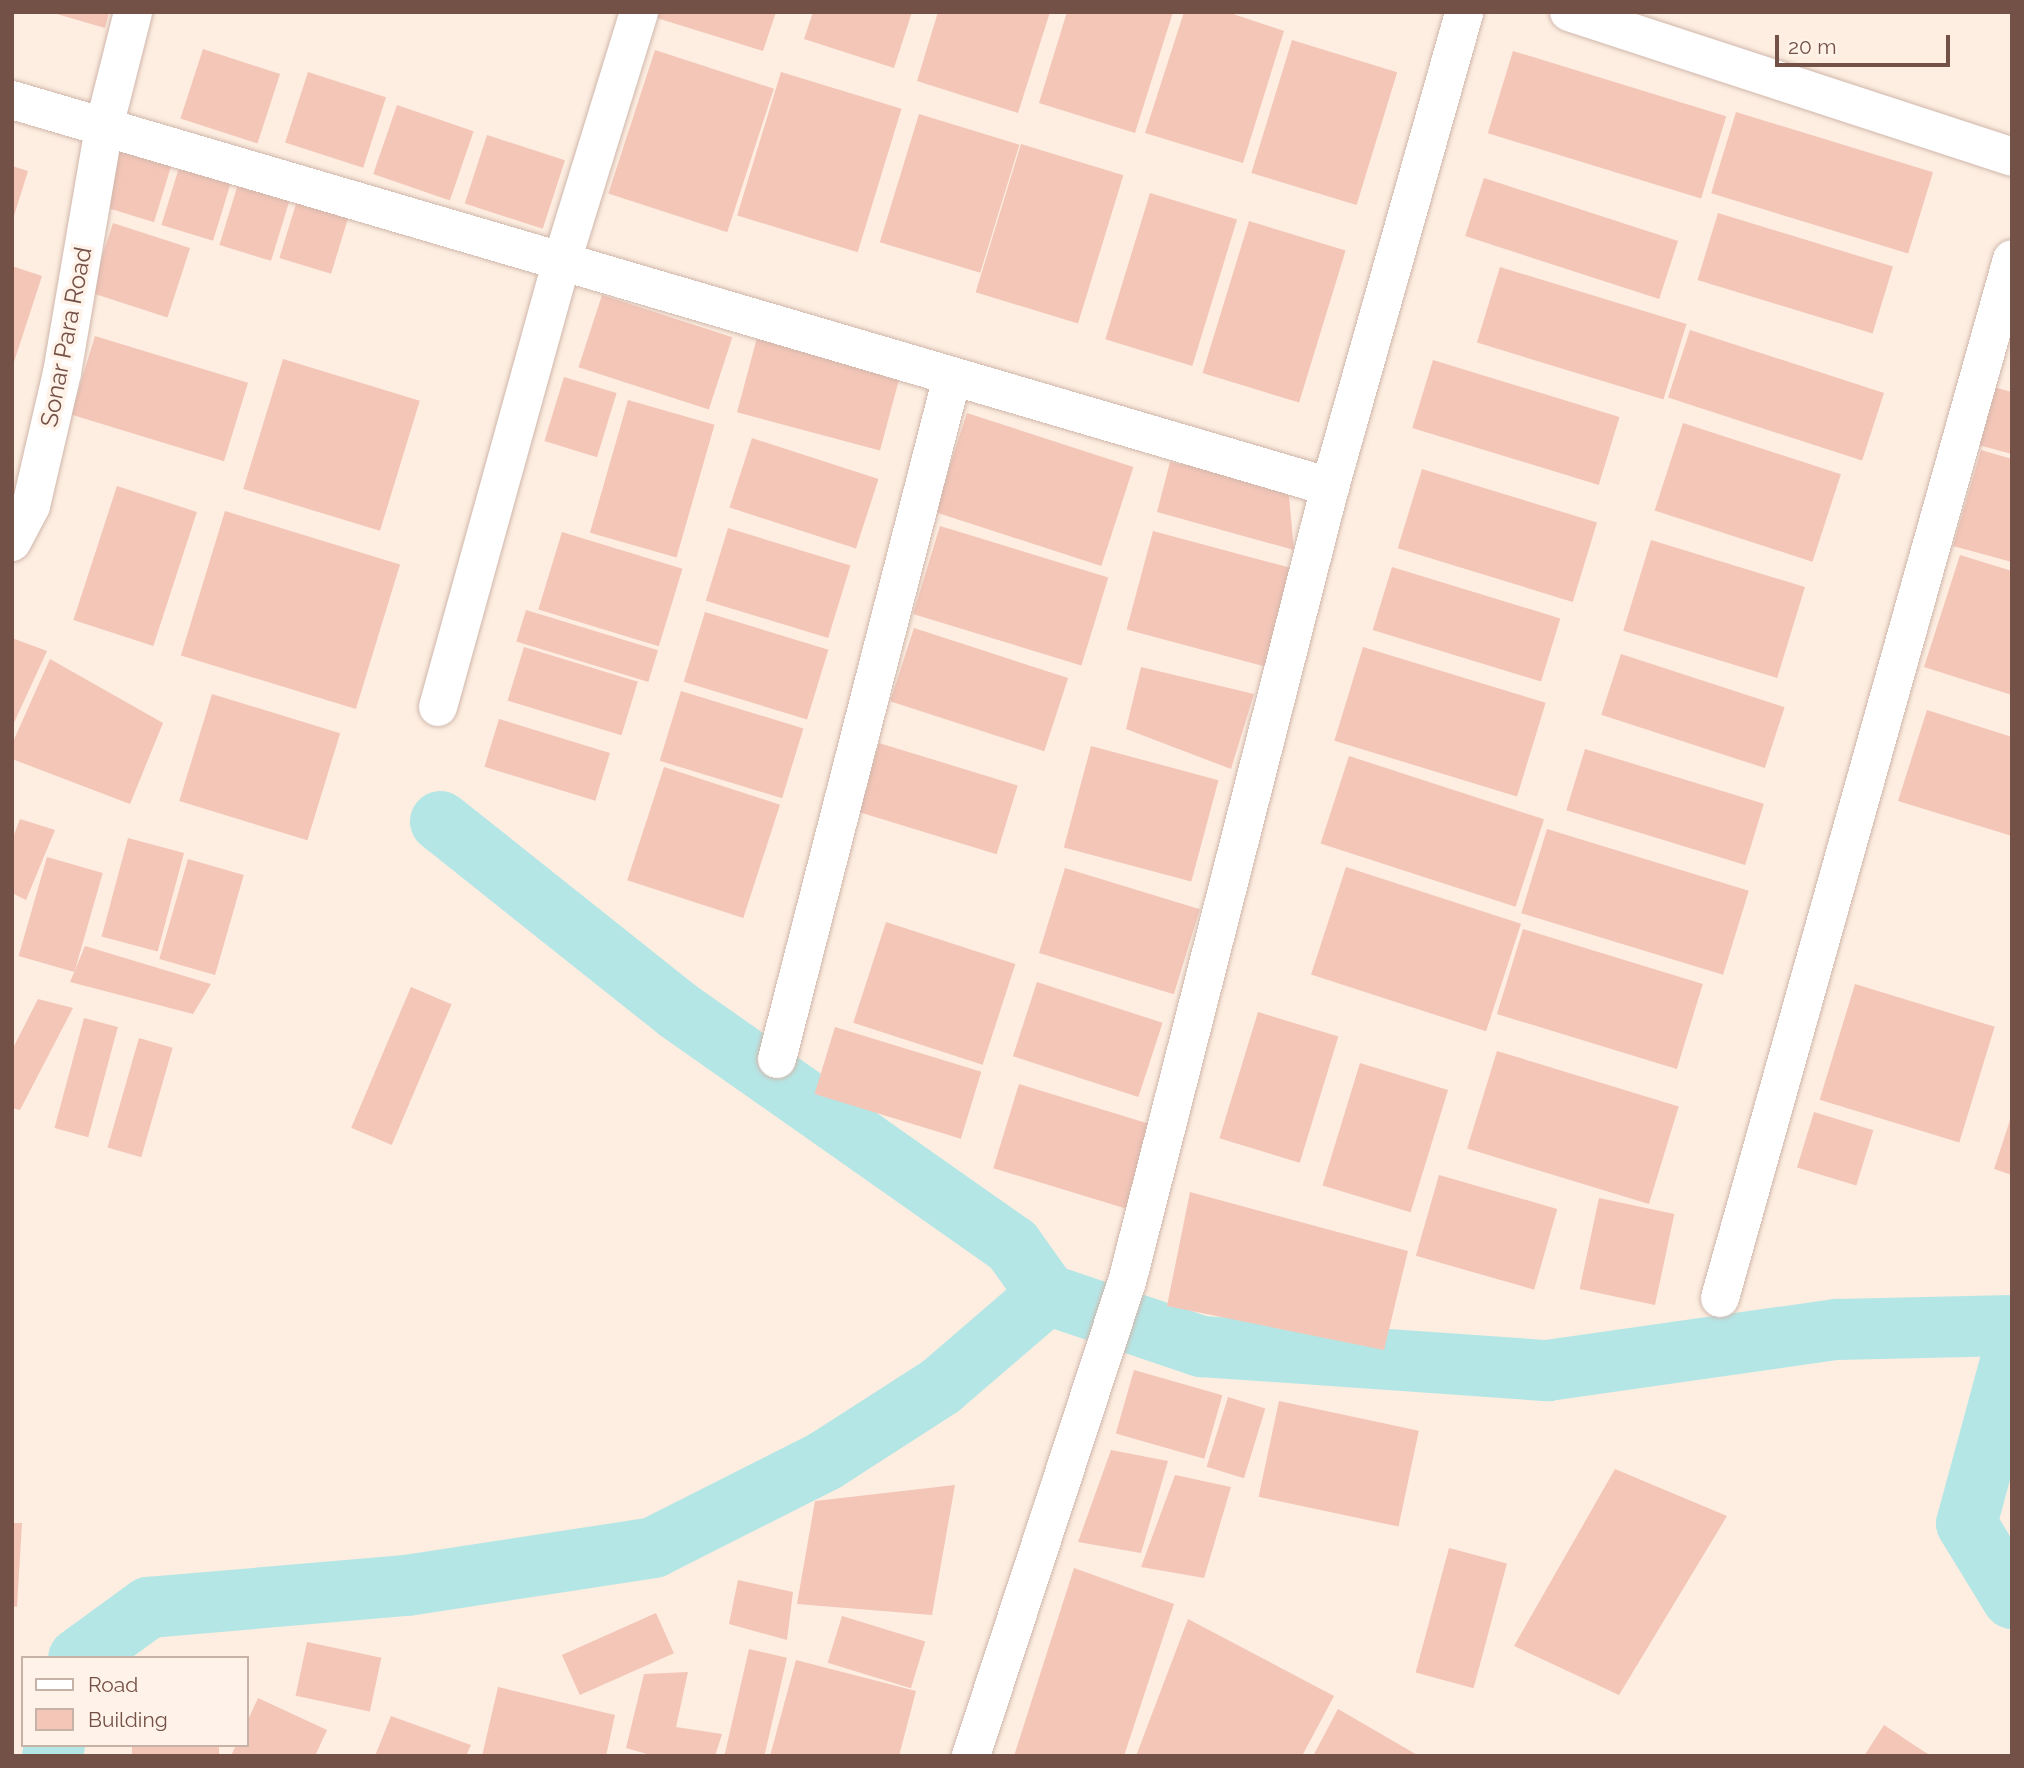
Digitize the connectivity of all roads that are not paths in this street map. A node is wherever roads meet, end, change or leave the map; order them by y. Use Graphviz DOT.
graph roads {
  1 [pos="133,12"];
  2 [pos="639,12"];
  3 [pos="1464,12"];
  4 [pos="1569,12"];
  5 [pos="12,100"];
  6 [pos="104,127"];
  7 [pos="2012,157"];
  8 [pos="562,261"];
  9 [pos="2011,266"];
  10 [pos="952,377"];
  11 [pos="1330,487"];
  12 [pos="12,542"];
  13 [pos="438,707"];
  14 [pos="777,1059"];
  15 [pos="1720,1298"];
  16 [pos="971,1756"];
  1 -- 6 [label="street, Sonar Para Road"];
  2 -- 8 [label="street"];
  3 -- 11 [label="street"];
  4 -- 7 [label="street"];
  5 -- 6 [label="street"];
  6 -- 8 [label="street"];
  6 -- 12 [label="street, Sonar Para Road"];
  8 -- 10 [label="street"];
  8 -- 13 [label="street"];
  9 -- 15 [label="street"];
  10 -- 11 [label="street"];
  10 -- 14 [label="street"];
  11 -- 16 [label="street"];
}
